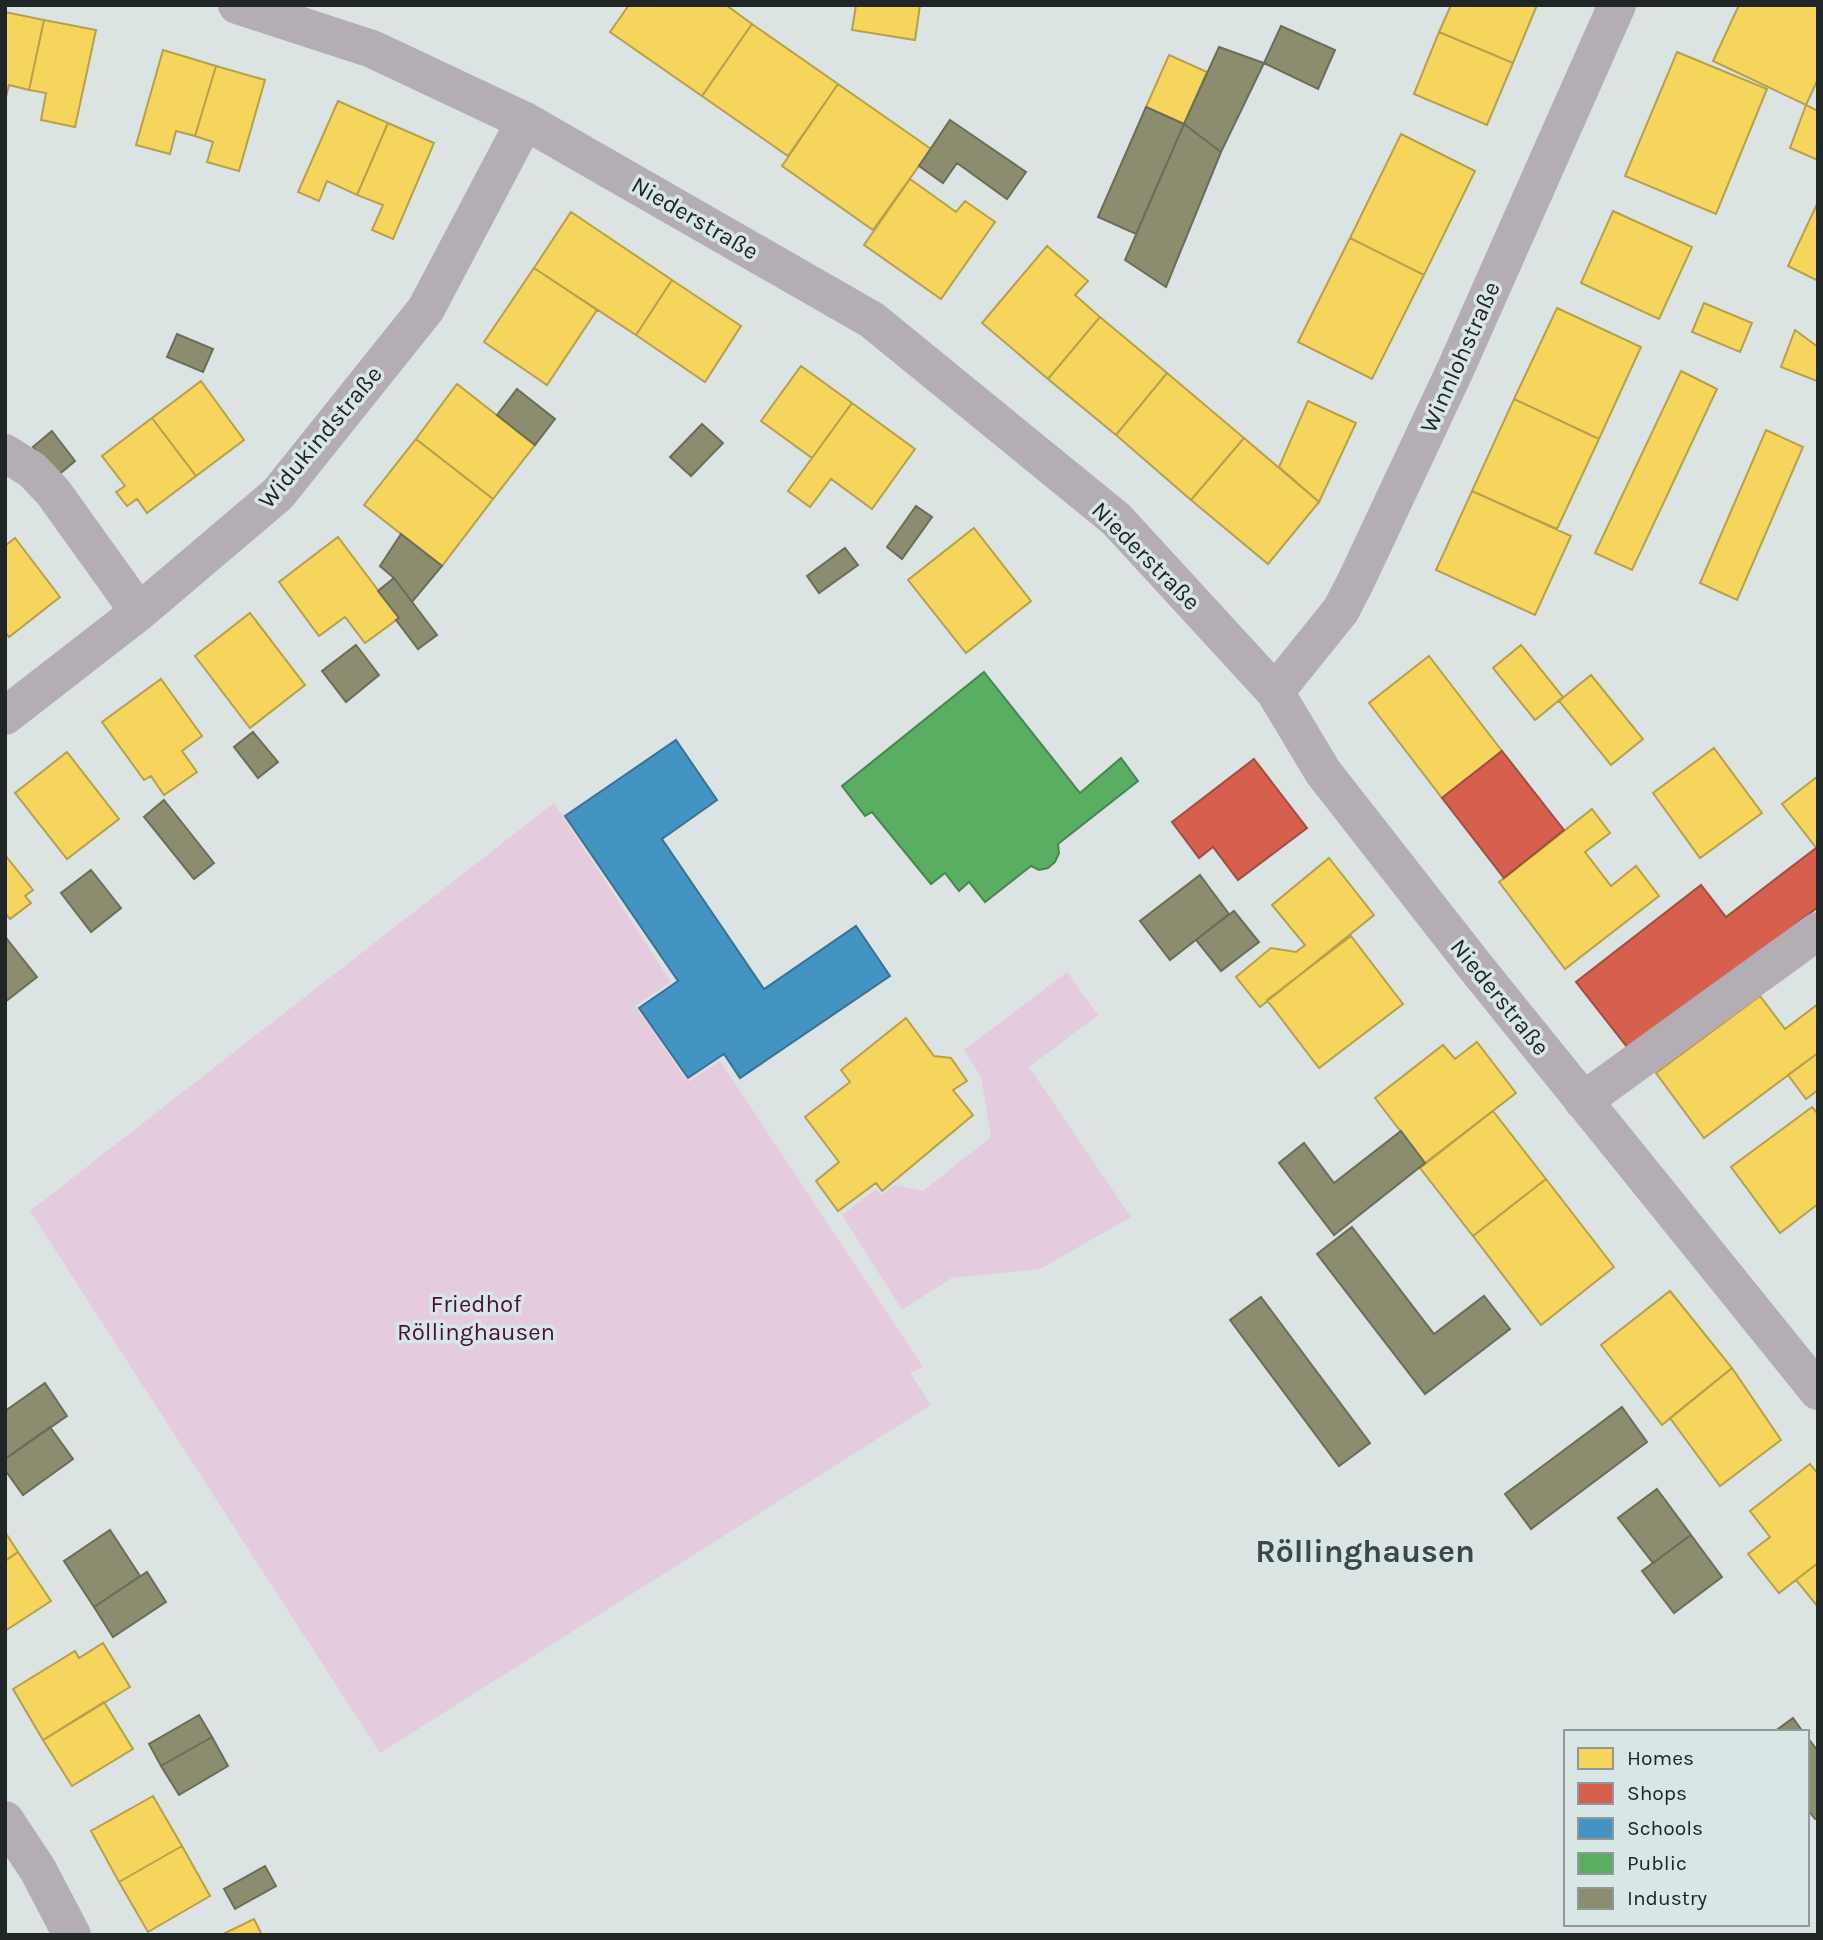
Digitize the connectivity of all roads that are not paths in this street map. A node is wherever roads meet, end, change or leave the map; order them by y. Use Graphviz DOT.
graph roads {
  1 [pos="237,5"];
  2 [pos="1617,5"];
  3 [pos="525,121"];
  4 [pos="5,453"];
  5 [pos="139,612"];
  6 [pos="1276,692"];
  7 [pos="5,716"];
  8 [pos="1818,931"];
  9 [pos="1583,1101"];
  10 [pos="1818,1391"];
  11 [pos="5,1820"];
  12 [pos="72,1935"];
  1 -- 3 [label="street, Niederstraße"];
  2 -- 6 [label="street, Winnlohstraße"];
  3 -- 5 [label="street, Widukindstraße"];
  3 -- 6 [label="street, Niederstraße"];
  4 -- 5 [label="street"];
  5 -- 7 [label="street, Widukindstraße"];
  6 -- 9 [label="street, Niederstraße"];
  8 -- 9 [label="street"];
  9 -- 10 [label="street, Niederstraße"];
  11 -- 12 [label="street"];
}
